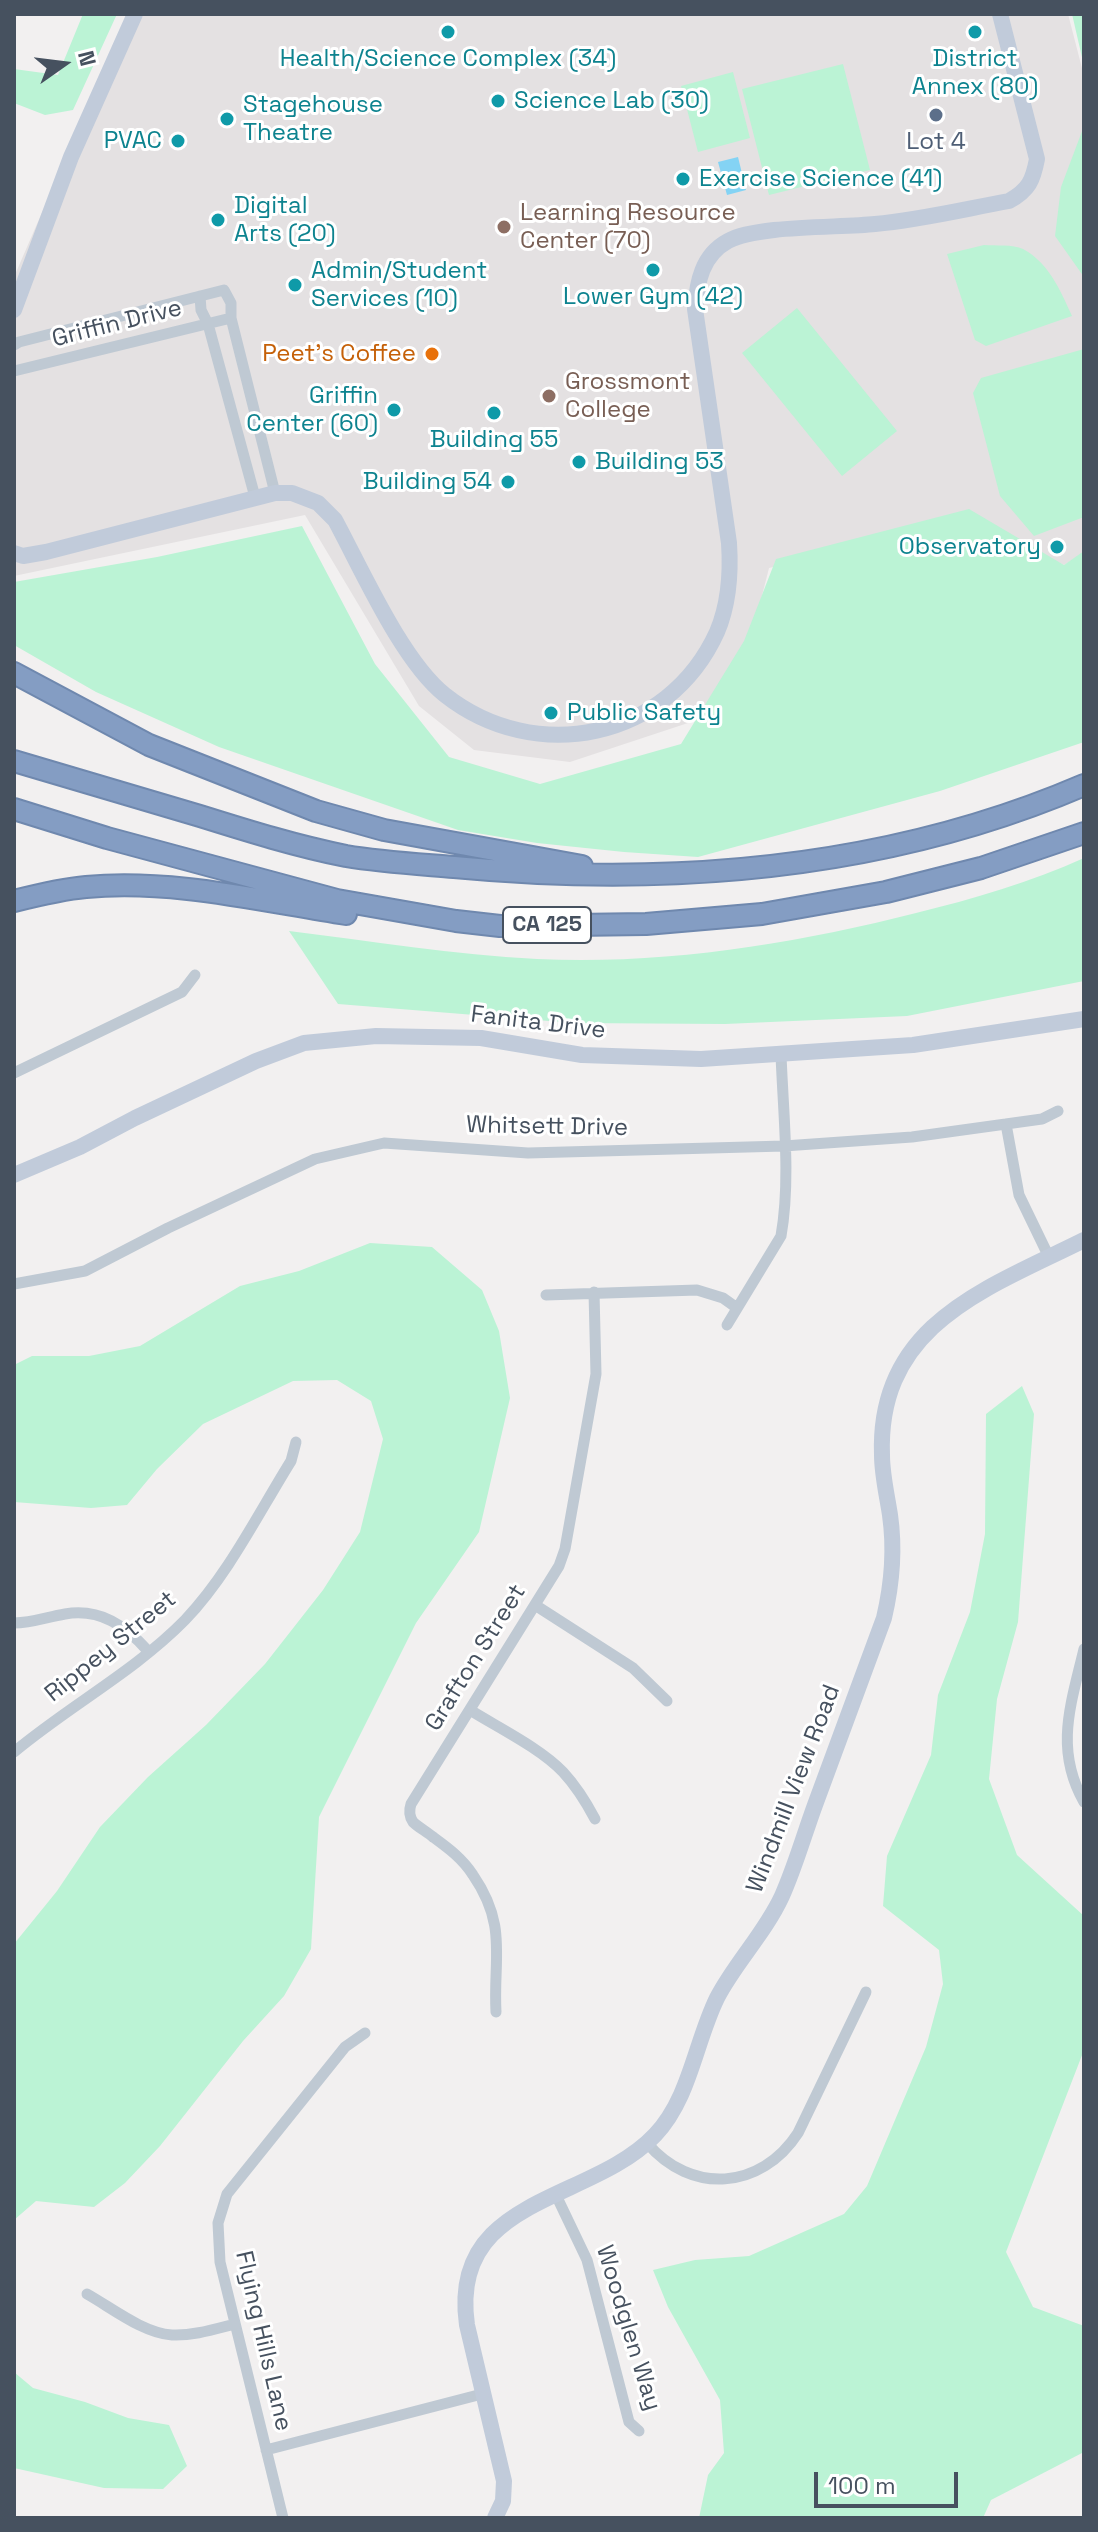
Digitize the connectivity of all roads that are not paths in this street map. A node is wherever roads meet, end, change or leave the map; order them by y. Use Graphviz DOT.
graph roads {
  1 [pos="135,14"];
  2 [pos="1000,14"];
  3 [pos="200,296"];
  4 [pos="14,310"];
  5 [pos="231,318"];
  6 [pos="208,324"];
  7 [pos="14,345"];
  8 [pos="14,371"];
  9 [pos="275,493"];
  10 [pos="255,497"];
  11 [pos="14,553"];
  12 [pos="14,673"];
  13 [pos="14,761"];
  14 [pos="1084,785"];
  15 [pos="14,809"];
  16 [pos="14,816"];
  17 [pos="79,829"];
  18 [pos="1084,833"];
  19 [pos="612,876"];
  20 [pos="14,901"];
  21 [pos="456,921"];
  22 [pos="195,975"];
  23 [pos="1084,1019"];
  24 [pos="781,1054"];
  25 [pos="14,1073"];
  26 [pos="1058,1111"];
  27 [pos="1006,1124"];
  28 [pos="784,1146"];
  29 [pos="14,1175"];
  30 [pos="1084,1240"];
  31 [pos="1049,1257"];
  32 [pos="14,1284"];
  33 [pos="594,1292"];
  34 [pos="546,1295"];
  35 [pos="737,1308"];
  36 [pos="727,1325"];
  37 [pos="296,1442"];
  38 [pos="535,1605"];
  39 [pos="14,1623"];
  40 [pos="1084,1649"];
  41 [pos="148,1651"];
  42 [pos="667,1701"];
  43 [pos="470,1710"];
  44 [pos="14,1752"];
  45 [pos="1084,1802"];
  46 [pos="595,1819"];
  47 [pos="866,1992"];
  48 [pos="496,2012"];
  49 [pos="365,2033"];
  50 [pos="647,2143"];
  51 [pos="555,2193"];
  52 [pos="87,2294"];
  53 [pos="235,2324"];
  54 [pos="482,2394"];
  55 [pos="639,2431"];
  56 [pos="266,2450"];
  57 [pos="283,2518"];
  58 [pos="495,2518"];
  1 -- 4 [label="street"];
  2 -- 9 [label="street"];
  3 -- 5 [label="street, Griffin Drive"];
  3 -- 6 [label="street"];
  3 -- 7 [label="street, Griffin Drive"];
  5 -- 6 [label="street, Griffin Drive"];
  5 -- 9 [label="street"];
  6 -- 8 [label="street, Griffin Drive"];
  6 -- 10 [label="street"];
  9 -- 10 [label="street"];
  10 -- 11 [label="street"];
  12 -- 19 [label="highway"];
  13 -- 19 [label="highway, CA 125"];
  14 -- 19 [label="highway, CA 125"];
  15 -- 17 [label="highway, CA 125"];
  16 -- 17 [label="highway"];
  17 -- 21 [label="highway, CA 125"];
  18 -- 21 [label="highway, CA 125"];
  20 -- 21 [label="highway"];
  22 -- 25 [label="street"];
  23 -- 24 [label="street, Fanita Drive"];
  24 -- 28 [label="street"];
  24 -- 29 [label="street, Fanita Drive"];
  26 -- 27 [label="street, Whitsett Drive"];
  27 -- 28 [label="street, Whitsett Drive"];
  27 -- 31 [label="street"];
  28 -- 32 [label="street, Whitsett Drive"];
  28 -- 35 [label="street"];
  30 -- 31 [label="street, Windmill View Road"];
  31 -- 50 [label="street, Windmill View Road"];
  33 -- 34 [label="street"];
  33 -- 35 [label="street"];
  33 -- 38 [label="street, Grafton Street"];
  35 -- 36 [label="street"];
  37 -- 41 [label="street, Rippey Street"];
  38 -- 42 [label="street"];
  38 -- 43 [label="street, Grafton Street"];
  39 -- 41 [label="street"];
  40 -- 45 [label="street"];
  41 -- 44 [label="street, Rippey Street"];
  43 -- 46 [label="street"];
  43 -- 48 [label="street, Grafton Street"];
  47 -- 50 [label="street"];
  49 -- 53 [label="street, Flying Hills Lane"];
  50 -- 51 [label="street, Windmill View Road"];
  51 -- 54 [label="street, Windmill View Road"];
  51 -- 55 [label="street, Woodglen Way"];
  52 -- 53 [label="street"];
  53 -- 56 [label="street, Flying Hills Lane"];
  54 -- 56 [label="street"];
  54 -- 58 [label="street, Windmill View Road"];
  56 -- 57 [label="street, Flying Hills Lane"];
}
